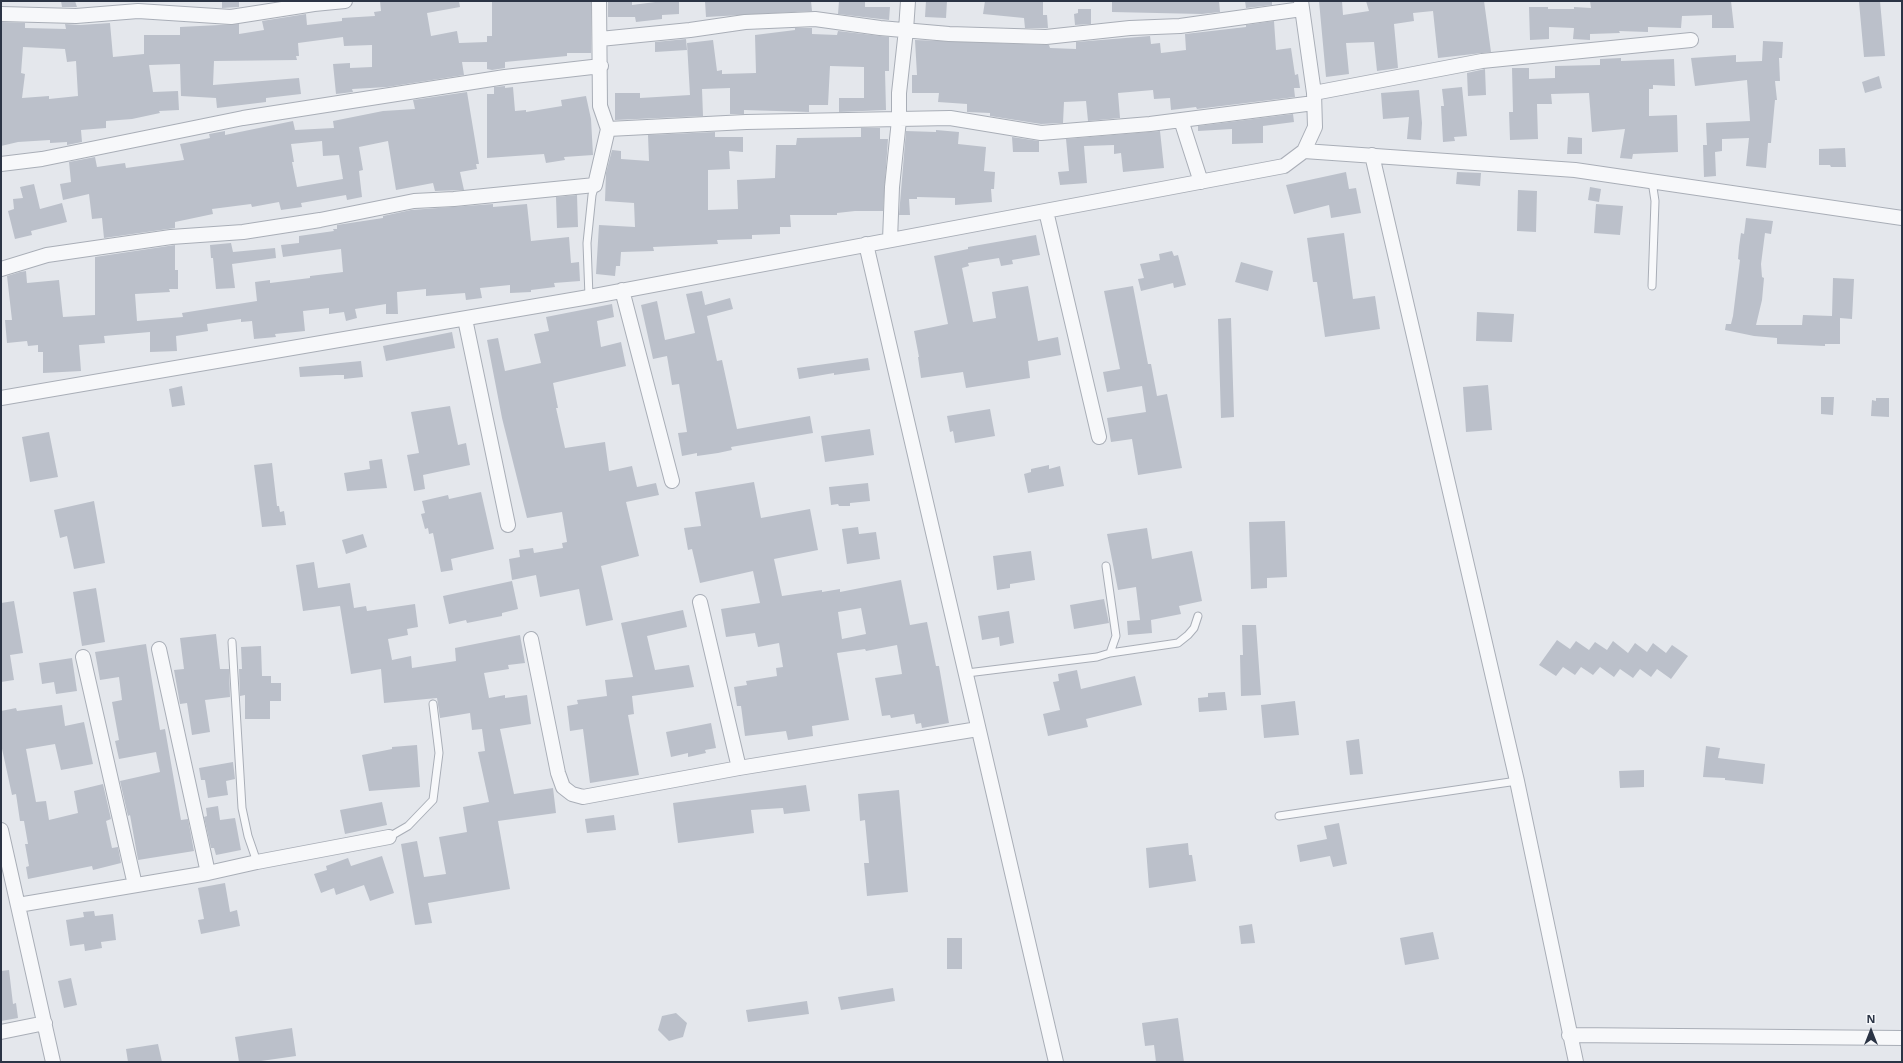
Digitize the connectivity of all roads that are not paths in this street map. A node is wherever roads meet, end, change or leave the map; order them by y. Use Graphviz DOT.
graph roads {
  1 [pos="346,1"];
  2 [pos="599,1"];
  3 [pos="908,1"];
  4 [pos="1301,5"];
  5 [pos="1,14"];
  6 [pos="906,30"];
  7 [pos="600,39"];
  8 [pos="1690,40"];
  9 [pos="601,66"];
  10 [pos="1314,98"];
  11 [pos="900,120"];
  12 [pos="1181,120"];
  13 [pos="608,129"];
  14 [pos="1304,151"];
  15 [pos="1372,155"];
  16 [pos="1,164"];
  17 [pos="1652,181"];
  18 [pos="1201,182"];
  19 [pos="595,184"];
  20 [pos="1046,210"];
  21 [pos="1902,218"];
  22 [pos="890,240"];
  23 [pos="866,244"];
  24 [pos="1,269"];
  25 [pos="1652,286"];
  26 [pos="622,290"];
  27 [pos="589,297"];
  28 [pos="466,319"];
  29 [pos="1,398"];
  30 [pos="1099,436"];
  31 [pos="672,481"];
  32 [pos="508,525"];
  33 [pos="1106,566"];
  34 [pos="700,602"];
  35 [pos="1198,616"];
  36 [pos="531,639"];
  37 [pos="232,642"];
  38 [pos="159,649"];
  39 [pos="1110,653"];
  40 [pos="83,657"];
  41 [pos="967,673"];
  42 [pos="433,704"];
  43 [pos="978,729"];
  44 [pos="739,768"];
  45 [pos="1517,781"];
  46 [pos="1279,816"];
  47 [pos="1,830"];
  48 [pos="389,837"];
  49 [pos="257,862"];
  50 [pos="208,873"];
  51 [pos="135,885"];
  52 [pos="18,905"];
  53 [pos="45,1024"];
  54 [pos="1,1032"];
  55 [pos="1570,1035"];
  56 [pos="1902,1038"];
  57 [pos="53,1062"];
  58 [pos="1056,1062"];
  59 [pos="1576,1062"];
  1 -- 5 [label="street"];
  2 -- 7 [label="street"];
  3 -- 6 [label="street"];
  4 -- 6 [label="street"];
  4 -- 10 [label="street"];
  6 -- 7 [label="street"];
  6 -- 11 [label="street"];
  7 -- 9 [label="street"];
  8 -- 10 [label="street"];
  9 -- 13 [label="street"];
  9 -- 16 [label="street"];
  10 -- 12 [label="street"];
  10 -- 14 [label="street"];
  11 -- 12 [label="street"];
  11 -- 13 [label="street"];
  11 -- 22 [label="street"];
  12 -- 18 [label="street"];
  13 -- 19 [label="street"];
  14 -- 15 [label="street"];
  14 -- 18 [label="street"];
  15 -- 17 [label="street"];
  15 -- 45 [label="street"];
  17 -- 21 [label="street"];
  17 -- 25 [label="lane"];
  18 -- 20 [label="street"];
  19 -- 24 [label="street"];
  19 -- 27 [label="lane"];
  20 -- 22 [label="street"];
  20 -- 30 [label="street"];
  22 -- 23 [label="street"];
  23 -- 26 [label="street"];
  23 -- 41 [label="street"];
  26 -- 27 [label="street"];
  26 -- 31 [label="street"];
  27 -- 28 [label="street"];
  28 -- 29 [label="street"];
  28 -- 32 [label="street"];
  33 -- 39 [label="lane"];
  34 -- 44 [label="street"];
  35 -- 39 [label="lane"];
  36 -- 44 [label="street"];
  37 -- 49 [label="lane"];
  38 -- 50 [label="street"];
  39 -- 41 [label="lane"];
  40 -- 51 [label="street"];
  41 -- 43 [label="street"];
  42 -- 48 [label="lane"];
  43 -- 44 [label="street"];
  43 -- 58 [label="street"];
  45 -- 46 [label="lane"];
  45 -- 55 [label="street"];
  47 -- 52 [label="street"];
  48 -- 49 [label="street"];
  49 -- 50 [label="street"];
  50 -- 51 [label="street"];
  51 -- 52 [label="street"];
  52 -- 53 [label="street"];
  53 -- 54 [label="street"];
  53 -- 57 [label="street"];
  55 -- 56 [label="street"];
  55 -- 59 [label="street"];
}
